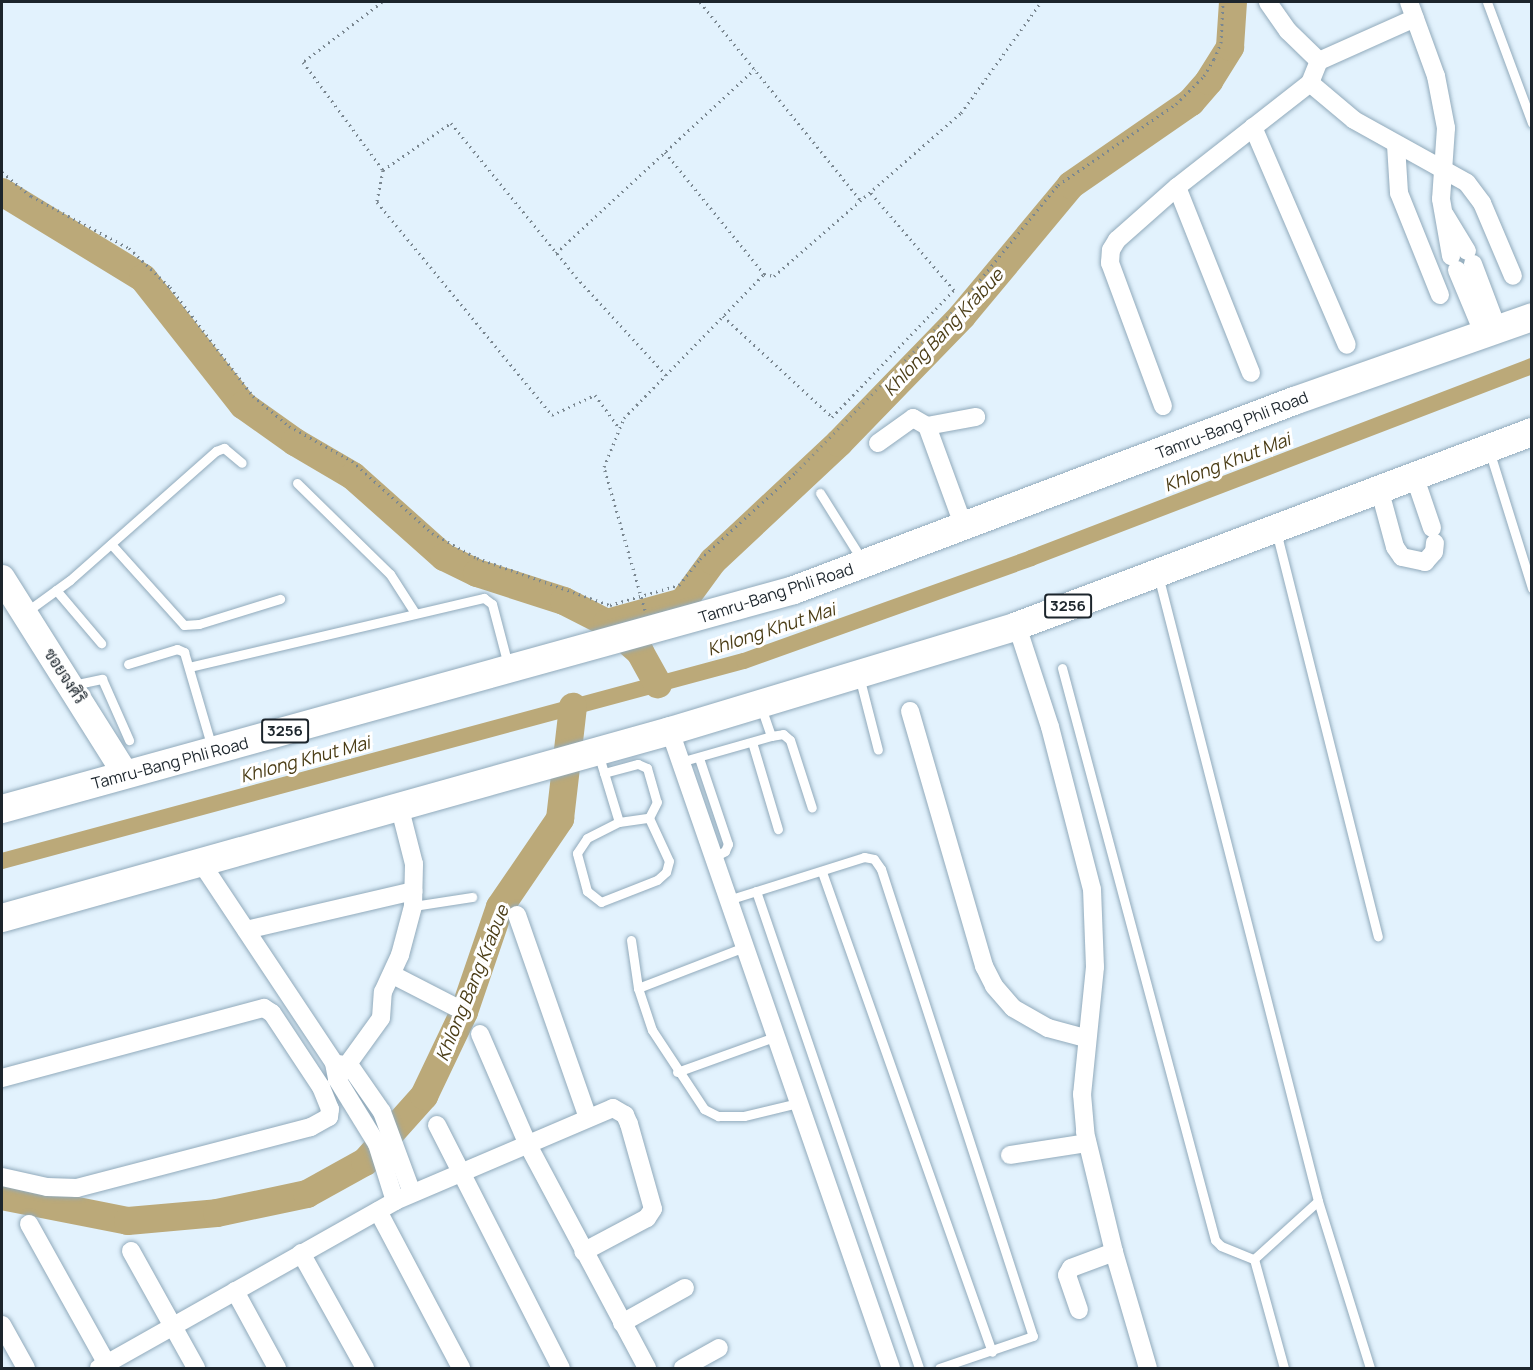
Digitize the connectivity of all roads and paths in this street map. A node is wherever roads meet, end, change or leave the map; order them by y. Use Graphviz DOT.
graph roads {
  1 [pos="382,2"];
  2 [pos="700,2"];
  3 [pos="1041,2"];
  4 [pos="1223,2"];
  5 [pos="1268,2"];
  6 [pos="1487,2"];
  7 [pos="1412,10"];
  8 [pos="1319,60"];
  9 [pos="755,69"];
  10 [pos="1310,83"];
  11 [pos="1527,95"];
  12 [pos="1532,123"];
  13 [pos="1253,127"];
  14 [pos="1396,145"];
  15 [pos="665,152"];
  16 [pos="1442,166"];
  17 [pos="383,170"];
  18 [pos="2,172"];
  19 [pos="1177,187"];
  20 [pos="871,193"];
  21 [pos="861,201"];
  22 [pos="556,253"];
  23 [pos="764,274"];
  24 [pos="1514,276"];
  25 [pos="1440,295"];
  26 [pos="723,316"];
  27 [pos="1532,317"];
  28 [pos="1491,333"];
  29 [pos="1347,345"];
  30 [pos="1251,373"];
  31 [pos="666,375"];
  32 [pos="1163,406"];
  33 [pos="976,417"];
  34 [pos="927,426"];
  35 [pos="620,429"];
  36 [pos="1532,432"];
  37 [pos="878,443"];
  38 [pos="1489,448"];
  39 [pos="242,463"];
  40 [pos="1414,475"];
  41 [pos="297,483"];
  42 [pos="1379,488"];
  43 [pos="820,493"];
  44 [pos="964,527"];
  45 [pos="1275,529"];
  46 [pos="111,544"];
  47 [pos="865,564"];
  48 [pos="1157,573"];
  49 [pos="2,578"];
  50 [pos="1532,588"];
  51 [pos="56,590"];
  52 [pos="280,599"];
  53 [pos="415,612"];
  54 [pos="24,614"];
  55 [pos="1017,626"];
  56 [pos="652,632"];
  57 [pos="102,643"];
  58 [pos="128,664"];
  59 [pos="189,667"];
  60 [pos="1062,668"];
  61 [pos="510,670"];
  62 [pos="858,674"];
  63 [pos="71,686"];
  64 [pos="760,704"];
  65 [pos="910,711"];
  66 [pos="670,731"];
  67 [pos="771,736"];
  68 [pos="129,740"];
  69 [pos="752,742"];
  70 [pos="878,750"];
  71 [pos="213,751"];
  72 [pos="699,758"];
  73 [pos="599,759"];
  74 [pos="680,762"];
  75 [pos="126,775"];
  76 [pos="399,805"];
  77 [pos="812,808"];
  78 [pos="2,809"];
  79 [pos="649,818"];
  80 [pos="619,822"];
  81 [pos="778,829"];
  82 [pos="713,858"];
  83 [pos="200,861"];
  84 [pos="822,872"];
  85 [pos="756,891"];
  86 [pos="472,897"];
  87 [pos="414,898"];
  88 [pos="728,900"];
  89 [pos="517,915"];
  90 [pos="2,918"];
  91 [pos="246,930"];
  92 [pos="1378,936"];
  93 [pos="631,940"];
  94 [pos="744,947"];
  95 [pos="393,975"];
  96 [pos="638,988"];
  97 [pos="455,1007"];
  98 [pos="480,1034"];
  99 [pos="774,1037"];
  100 [pos="1086,1038"];
  101 [pos="341,1069"];
  102 [pos="677,1072"];
  103 [pos="2,1078"];
  104 [pos="798,1102"];
  105 [pos="588,1118"];
  106 [pos="437,1125"];
  107 [pos="1087,1143"];
  108 [pos="528,1145"];
  109 [pos="1010,1155"];
  110 [pos="460,1174"];
  111 [pos="2,1177"];
  112 [pos="404,1197"];
  113 [pos="1318,1201"];
  114 [pos="378,1211"];
  115 [pos="29,1224"];
  116 [pos="131,1251"];
  117 [pos="583,1252"];
  118 [pos="1114,1252"];
  119 [pos="301,1253"];
  120 [pos="1254,1259"];
  121 [pos="685,1288"];
  122 [pos="235,1290"];
  123 [pos="1079,1310"];
  124 [pos="622,1323"];
  125 [pos="173,1325"];
  126 [pos="2,1326"];
  127 [pos="719,1348"];
  128 [pos="992,1352"];
  129 [pos="105,1367"];
  130 [pos="26,1368"];
  131 [pos="196,1368"];
  132 [pos="278,1368"];
  133 [pos="365,1368"];
  134 [pos="461,1368"];
  135 [pos="561,1368"];
  136 [pos="647,1368"];
  137 [pos="683,1368"];
  138 [pos="891,1368"];
  139 [pos="919,1368"];
  140 [pos="939,1368"];
  141 [pos="1148,1368"];
  142 [pos="1284,1368"];
  143 [pos="1370,1368"];
  1 -- 17 [label="path"];
  2 -- 9 [label="path"];
  3 -- 20 [label="path"];
  4 -- 18 [label="path, bridge"];
  5 -- 8 [label="street"];
  6 -- 11 [label="lane"];
  7 -- 8 [label="street"];
  7 -- 16 [label="street"];
  8 -- 10 [label="street"];
  9 -- 15 [label="path"];
  9 -- 21 [label="path"];
  10 -- 13 [label="street"];
  10 -- 14 [label="street"];
  11 -- 12 [label="lane"];
  13 -- 19 [label="street"];
  13 -- 29 [label="street"];
  14 -- 16 [label="street"];
  14 -- 25 [label="street"];
  15 -- 22 [label="path"];
  15 -- 23 [label="path"];
  16 -- 24 [label="street"];
  16 -- 28 [label="street"];
  17 -- 22 [label="path"];
  17 -- 35 [label="path"];
  19 -- 30 [label="street"];
  19 -- 32 [label="street"];
  20 -- 21 [label="path"];
  20 -- 26 [label="path"];
  21 -- 23 [label="path"];
  22 -- 31 [label="path"];
  23 -- 26 [label="path"];
  26 -- 31 [label="path"];
  27 -- 28 [label="main road, Tamru-Bang Phli Road / 3256"];
  28 -- 44 [label="main road, Tamru-Bang Phli Road / 3256"];
  31 -- 35 [label="path"];
  33 -- 34 [label="street"];
  34 -- 37 [label="street"];
  34 -- 44 [label="street"];
  35 -- 56 [label="path"];
  36 -- 38 [label="main road, 3256"];
  38 -- 40 [label="main road, 3256"];
  38 -- 50 [label="lane"];
  39 -- 46 [label="lane"];
  40 -- 42 [label="main road, 3256"];
  40 -- 42 [label="street"];
  41 -- 53 [label="lane"];
  42 -- 45 [label="main road, 3256"];
  43 -- 47 [label="lane"];
  44 -- 47 [label="main road, Tamru-Bang Phli Road / 3256"];
  45 -- 48 [label="main road, 3256"];
  45 -- 92 [label="lane"];
  46 -- 51 [label="lane"];
  46 -- 52 [label="lane"];
  47 -- 56 [label="main road, Tamru-Bang Phli Road / 3256"];
  48 -- 55 [label="main road, 3256"];
  48 -- 113 [label="lane"];
  49 -- 54 [label="street, ซอยจงศิริ"];
  51 -- 54 [label="lane"];
  51 -- 57 [label="lane"];
  53 -- 59 [label="lane"];
  53 -- 61 [label="lane"];
  54 -- 63 [label="street, ซอยจงศิริ"];
  55 -- 62 [label="main road, 3256"];
  55 -- 100 [label="street"];
  56 -- 61 [label="main road, Tamru-Bang Phli Road / 3256"];
  58 -- 59 [label="lane"];
  59 -- 71 [label="lane"];
  60 -- 120 [label="lane"];
  61 -- 71 [label="main road, Tamru-Bang Phli Road / 3256"];
  62 -- 64 [label="main road, 3256"];
  62 -- 70 [label="lane"];
  63 -- 68 [label="lane"];
  63 -- 75 [label="street, ซอยจงศิริ"];
  64 -- 66 [label="main road, 3256"];
  64 -- 67 [label="lane"];
  65 -- 100 [label="street"];
  66 -- 73 [label="main road, 3256"];
  66 -- 74 [label="street"];
  67 -- 69 [label="lane"];
  67 -- 77 [label="lane"];
  69 -- 72 [label="lane"];
  69 -- 81 [label="lane"];
  71 -- 75 [label="main road, Tamru-Bang Phli Road / 3256"];
  72 -- 74 [label="lane"];
  72 -- 82 [label="lane"];
  73 -- 76 [label="main road, 3256"];
  73 -- 79 [label="lane"];
  73 -- 80 [label="lane"];
  74 -- 82 [label="street"];
  75 -- 78 [label="main road, Tamru-Bang Phli Road / 3256"];
  76 -- 83 [label="main road, 3256"];
  76 -- 87 [label="street"];
  79 -- 80 [label="lane"];
  79 -- 80 [label="lane"];
  82 -- 88 [label="street"];
  83 -- 90 [label="main road, 3256"];
  83 -- 91 [label="street"];
  84 -- 85 [label="lane"];
  84 -- 128 [label="lane"];
  84 -- 128 [label="lane"];
  85 -- 88 [label="lane"];
  85 -- 139 [label="lane"];
  86 -- 87 [label="lane"];
  87 -- 91 [label="street"];
  87 -- 95 [label="street"];
  88 -- 94 [label="street"];
  89 -- 105 [label="street"];
  91 -- 101 [label="street"];
  93 -- 96 [label="lane"];
  94 -- 96 [label="lane"];
  94 -- 99 [label="street"];
  95 -- 97 [label="street"];
  95 -- 101 [label="street"];
  96 -- 102 [label="lane"];
  98 -- 108 [label="street"];
  99 -- 102 [label="lane"];
  99 -- 104 [label="street"];
  100 -- 107 [label="street"];
  101 -- 112 [label="street"];
  101 -- 112 [label="street"];
  102 -- 104 [label="lane"];
  103 -- 111 [label="street"];
  104 -- 138 [label="street"];
  105 -- 108 [label="street"];
  105 -- 117 [label="street"];
  106 -- 110 [label="street"];
  107 -- 109 [label="street"];
  107 -- 118 [label="street"];
  108 -- 110 [label="street"];
  108 -- 117 [label="street"];
  110 -- 112 [label="street"];
  110 -- 135 [label="street"];
  112 -- 114 [label="street"];
  113 -- 120 [label="lane"];
  113 -- 143 [label="lane"];
  114 -- 119 [label="street"];
  114 -- 134 [label="street"];
  115 -- 129 [label="street"];
  116 -- 125 [label="street"];
  117 -- 124 [label="street"];
  118 -- 123 [label="street"];
  118 -- 141 [label="street"];
  119 -- 122 [label="street"];
  119 -- 133 [label="street"];
  120 -- 142 [label="lane"];
  121 -- 124 [label="street"];
  122 -- 125 [label="street"];
  122 -- 132 [label="street"];
  124 -- 136 [label="street"];
  125 -- 129 [label="street"];
  125 -- 131 [label="street"];
  126 -- 130 [label="street"];
  127 -- 137 [label="street"];
  128 -- 140 [label="lane"];
}
